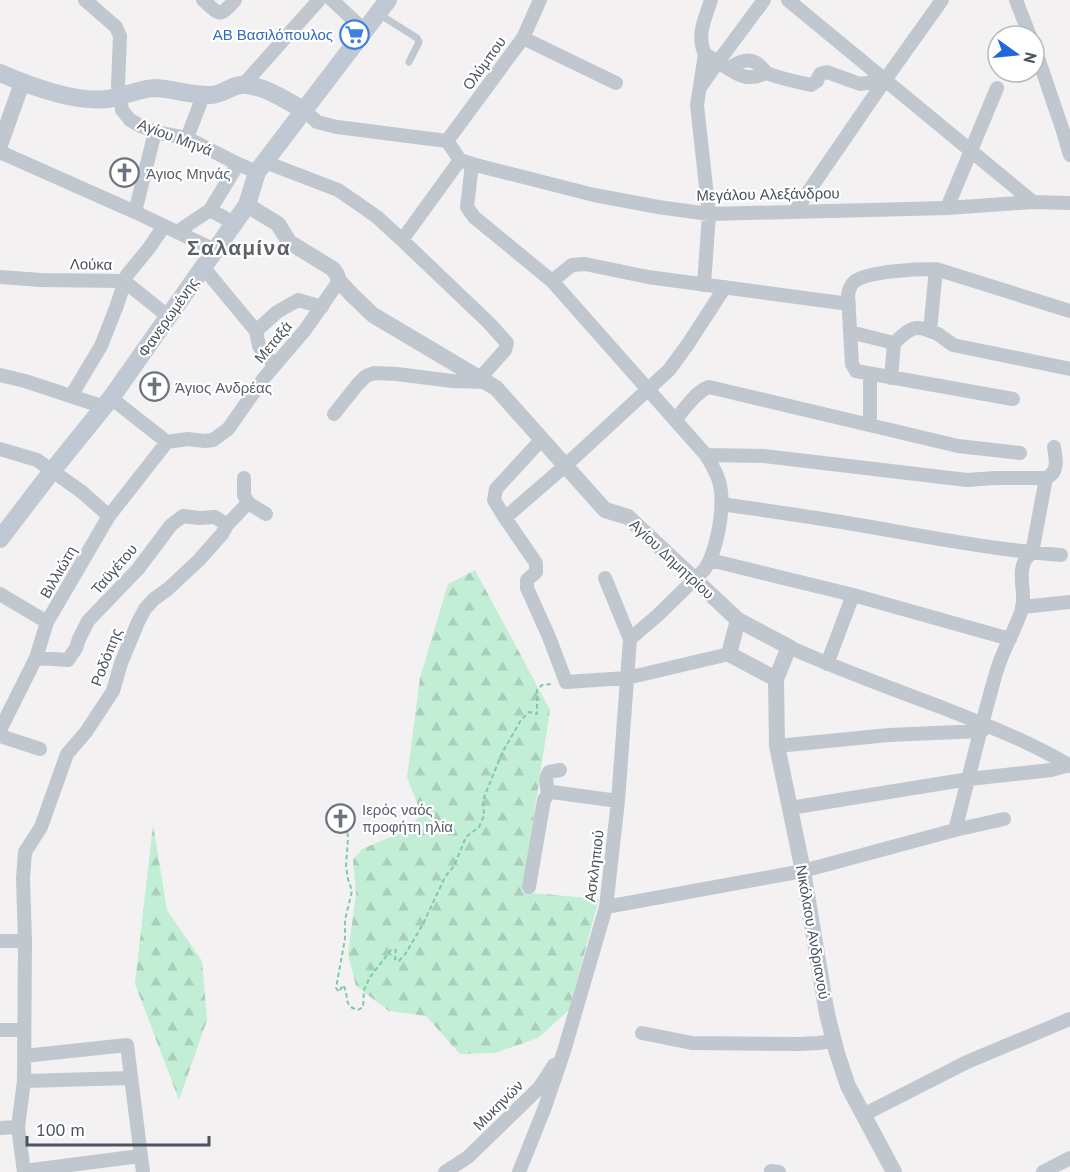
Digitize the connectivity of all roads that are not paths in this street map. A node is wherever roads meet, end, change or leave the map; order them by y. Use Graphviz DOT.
graph roads {
  1 [pos="85,0"];
  2 [pos="202,0"];
  3 [pos="235,0"];
  4 [pos="319,0"];
  5 [pos="332,0"];
  6 [pos="540,0"];
  7 [pos="711,0"];
  8 [pos="764,0"];
  9 [pos="788,0"];
  10 [pos="942,0"];
  11 [pos="1016,0"];
  12 [pos="382,6"];
  13 [pos="1025,24"];
  14 [pos="364,30"];
  15 [pos="523,38"];
  16 [pos="705,54"];
  17 [pos="409,62"];
  18 [pos="723,66"];
  19 [pos="0,73"];
  20 [pos="885,80"];
  21 [pos="1046,81"];
  22 [pos="22,83"];
  23 [pos="616,83"];
  24 [pos="244,84"];
  25 [pos="699,88"];
  26 [pos="996,88"];
  27 [pos="203,96"];
  28 [pos="121,97"];
  29 [pos="305,111"];
  30 [pos="155,132"];
  31 [pos="187,138"];
  32 [pos="447,141"];
  33 [pos="0,145"];
  34 [pos="971,150"];
  35 [pos="0,152"];
  36 [pos="1070,155"];
  37 [pos="466,162"];
  38 [pos="238,164"];
  39 [pos="261,167"];
  40 [pos="1033,202"];
  41 [pos="1070,203"];
  42 [pos="248,205"];
  43 [pos="947,208"];
  44 [pos="210,210"];
  45 [pos="795,211"];
  46 [pos="135,212"];
  47 [pos="709,214"];
  48 [pos="234,223"];
  49 [pos="164,226"];
  50 [pos="177,232"];
  51 [pos="402,240"];
  52 [pos="215,250"];
  53 [pos="202,267"];
  54 [pos="936,269"];
  55 [pos="0,277"];
  56 [pos="124,281"];
  57 [pos="339,281"];
  58 [pos="552,281"];
  59 [pos="705,285"];
  60 [pos="725,287"];
  61 [pos="849,304"];
  62 [pos="322,307"];
  63 [pos="1070,311"];
  64 [pos="169,317"];
  65 [pos="256,331"];
  66 [pos="930,331"];
  67 [pos="850,332"];
  68 [pos="894,343"];
  69 [pos="275,365"];
  70 [pos="1070,369"];
  71 [pos="0,375"];
  72 [pos="870,375"];
  73 [pos="891,378"];
  74 [pos="483,380"];
  75 [pos="648,390"];
  76 [pos="71,396"];
  77 [pos="1013,399"];
  78 [pos="108,402"];
  79 [pos="334,414"];
  80 [pos="675,420"];
  81 [pos="870,424"];
  82 [pos="542,439"];
  83 [pos="166,442"];
  84 [pos="1054,447"];
  85 [pos="0,449"];
  86 [pos="1020,453"];
  87 [pos="706,454"];
  88 [pos="566,465"];
  89 [pos="52,471"];
  90 [pos="244,478"];
  91 [pos="1046,478"];
  92 [pos="248,503"];
  93 [pos="721,504"];
  94 [pos="266,514"];
  95 [pos="109,516"];
  96 [pos="505,518"];
  97 [pos="227,525"];
  98 [pos="0,539"];
  99 [pos="1032,553"];
  100 [pos="1061,555"];
  101 [pos="710,560"];
  102 [pos="605,578"];
  103 [pos="695,579"];
  104 [pos="0,594"];
  105 [pos="853,595"];
  106 [pos="1070,602"];
  107 [pos="1022,607"];
  108 [pos="738,620"];
  109 [pos="48,622"];
  110 [pos="630,639"];
  111 [pos="1010,639"];
  112 [pos="789,647"];
  113 [pos="729,654"];
  114 [pos="36,658"];
  115 [pos="827,664"];
  116 [pos="627,678"];
  117 [pos="776,679"];
  118 [pos="982,727"];
  119 [pos="0,730"];
  120 [pos="0,736"];
  121 [pos="777,746"];
  122 [pos="40,749"];
  123 [pos="1070,766"];
  124 [pos="560,770"];
  125 [pos="969,779"];
  126 [pos="548,794"];
  127 [pos="618,801"];
  128 [pos="790,808"];
  129 [pos="1004,819"];
  130 [pos="956,830"];
  131 [pos="803,871"];
  132 [pos="529,887"];
  133 [pos="606,907"];
  134 [pos="0,941"];
  135 [pos="25,942"];
  136 [pos="1070,1019"];
  137 [pos="0,1030"];
  138 [pos="24,1030"];
  139 [pos="642,1033"];
  140 [pos="834,1041"];
  141 [pos="564,1051"];
  142 [pos="24,1056"];
  143 [pos="131,1078"];
  144 [pos="24,1081"];
  145 [pos="863,1115"];
  146 [pos="18,1127"];
  147 [pos="0,1128"];
  148 [pos="140,1156"];
  149 [pos="1070,1158"];
  150 [pos="771,1171"];
  151 [pos="24,1172"];
  152 [pos="143,1172"];
  153 [pos="445,1172"];
  154 [pos="519,1172"];
  155 [pos="779,1172"];
  156 [pos="894,1172"];
  157 [pos="1043,1172"];
  1 -- 28 [label="street"];
  2 -- 3 [label="street"];
  4 -- 24 [label="street"];
  5 -- 14 [label="street"];
  6 -- 15 [label="street, Ολύμπου"];
  7 -- 16 [label="street"];
  8 -- 18 [label="street"];
  9 -- 20 [label="street"];
  10 -- 20 [label="street"];
  11 -- 13 [label="street"];
  12 -- 14 [label="main road, Φανερωμένης"];
  12 -- 17 [label="lane"];
  14 -- 29 [label="main road, Φανερωμένης"];
  15 -- 23 [label="street"];
  15 -- 32 [label="street, Ολύμπου"];
  16 -- 18 [label="street"];
  16 -- 25 [label="street"];
  18 -- 20 [label="street"];
  18 -- 25 [label="street"];
  19 -- 22 [label="main road"];
  20 -- 34 [label="street"];
  20 -- 45 [label="street"];
  21 -- 36 [label="street"];
  22 -- 28 [label="main road"];
  22 -- 33 [label="street"];
  24 -- 27 [label="main road"];
  24 -- 29 [label="main road"];
  25 -- 47 [label="street"];
  26 -- 34 [label="street"];
  27 -- 28 [label="main road"];
  27 -- 31 [label="street"];
  28 -- 30 [label="street, Αγίου Μηνά"];
  29 -- 32 [label="street"];
  29 -- 39 [label="main road, Φανερωμένης"];
  30 -- 31 [label="street, Αγίου Μηνά"];
  30 -- 46 [label="street"];
  31 -- 38 [label="street, Αγίου Μηνά"];
  32 -- 37 [label="street"];
  34 -- 40 [label="street"];
  34 -- 43 [label="street"];
  35 -- 46 [label="street"];
  37 -- 47 [label="street, Μεγάλου Αλεξάνδρου"];
  37 -- 51 [label="street"];
  37 -- 58 [label="street"];
  38 -- 39 [label="street, Αγίου Μηνά"];
  38 -- 44 [label="street"];
  39 -- 42 [label="main road, Φανερωμένης"];
  39 -- 51 [label="street, Αγίου Μηνά"];
  40 -- 41 [label="street, Μεγάλου Αλεξάνδρου"];
  40 -- 43 [label="street, Μεγάλου Αλεξάνδρου"];
  42 -- 48 [label="main road, Φανερωμένης"];
  42 -- 57 [label="street, Αγίου Δημητρίου"];
  43 -- 45 [label="street, Μεγάλου Αλεξάνδρου"];
  44 -- 48 [label="street"];
  44 -- 50 [label="street"];
  45 -- 47 [label="street, Μεγάλου Αλεξάνδρου"];
  46 -- 49 [label="street"];
  47 -- 59 [label="street"];
  48 -- 52 [label="main road, Φανερωμένης"];
  49 -- 50 [label="street"];
  49 -- 56 [label="street"];
  50 -- 52 [label="street"];
  51 -- 74 [label="street, Αγίου Μηνά"];
  52 -- 53 [label="main road, Φανερωμένης"];
  53 -- 64 [label="main road, Φανερωμένης"];
  53 -- 65 [label="street"];
  54 -- 61 [label="street"];
  54 -- 63 [label="street"];
  54 -- 66 [label="street"];
  55 -- 56 [label="street, Λούκα"];
  56 -- 64 [label="street, Λούκα"];
  56 -- 76 [label="street"];
  57 -- 62 [label="street, Μεταξά"];
  57 -- 74 [label="street, Αγίου Δημητρίου"];
  58 -- 59 [label="street"];
  58 -- 75 [label="street"];
  59 -- 60 [label="street"];
  60 -- 61 [label="street"];
  60 -- 75 [label="street"];
  61 -- 67 [label="street"];
  62 -- 65 [label="street"];
  62 -- 69 [label="street, Μεταξά"];
  64 -- 78 [label="main road, Φανερωμένης"];
  65 -- 69 [label="street"];
  66 -- 68 [label="street"];
  66 -- 70 [label="street"];
  67 -- 68 [label="street"];
  67 -- 72 [label="street"];
  68 -- 73 [label="street"];
  69 -- 83 [label="street, Μεταξά"];
  71 -- 76 [label="street"];
  72 -- 73 [label="street"];
  72 -- 81 [label="street"];
  73 -- 77 [label="street"];
  74 -- 79 [label="street"];
  74 -- 82 [label="street, Αγίου Δημητρίου"];
  75 -- 80 [label="street"];
  75 -- 88 [label="street"];
  76 -- 78 [label="street"];
  78 -- 83 [label="street"];
  78 -- 89 [label="main road, Φανερωμένης"];
  80 -- 81 [label="street"];
  80 -- 87 [label="street"];
  81 -- 86 [label="street"];
  82 -- 88 [label="street, Αγίου Δημητρίου"];
  82 -- 96 [label="street"];
  83 -- 95 [label="street, Βιλλιώτη"];
  84 -- 91 [label="street"];
  85 -- 89 [label="street"];
  87 -- 91 [label="street"];
  87 -- 93 [label="street"];
  88 -- 96 [label="street"];
  88 -- 103 [label="street, Αγίου Δημητρίου"];
  89 -- 95 [label="street"];
  89 -- 98 [label="main road, Φανερωμένης"];
  90 -- 92 [label="street"];
  91 -- 99 [label="street"];
  92 -- 94 [label="street"];
  92 -- 97 [label="street, Ροδόπης"];
  93 -- 99 [label="street"];
  93 -- 101 [label="street"];
  95 -- 109 [label="street, Βιλλιώτη"];
  96 -- 116 [label="street"];
  97 -- 114 [label="street, Ταϋγέτου"];
  97 -- 135 [label="street, Ροδόπης"];
  99 -- 100 [label="street"];
  99 -- 107 [label="street"];
  101 -- 103 [label="street"];
  101 -- 105 [label="street"];
  102 -- 110 [label="street"];
  103 -- 108 [label="street, Αγίου Δημητρίου"];
  103 -- 110 [label="street"];
  104 -- 109 [label="street"];
  105 -- 111 [label="street"];
  105 -- 115 [label="street"];
  106 -- 107 [label="street"];
  107 -- 111 [label="street"];
  108 -- 112 [label="street, Αγίου Δημητρίου"];
  108 -- 113 [label="street"];
  109 -- 114 [label="street, Βιλλιώτη"];
  110 -- 116 [label="street, Ασκληπιού"];
  111 -- 118 [label="street"];
  112 -- 115 [label="street, Αγίου Δημητρίου"];
  112 -- 117 [label="street"];
  113 -- 116 [label="street"];
  113 -- 117 [label="street"];
  114 -- 119 [label="street, Βιλλιώτη"];
  115 -- 118 [label="street, Αγίου Δημητρίου"];
  116 -- 127 [label="street, Ασκληπιού"];
  117 -- 121 [label="street, Νικόλαου Ανδριανού"];
  118 -- 121 [label="street"];
  118 -- 123 [label="street, Αγίου Δημητρίου"];
  118 -- 125 [label="street"];
  120 -- 122 [label="street"];
  121 -- 128 [label="street, Νικόλαου Ανδριανού"];
  123 -- 125 [label="street"];
  124 -- 126 [label="street"];
  125 -- 128 [label="street"];
  125 -- 130 [label="street"];
  126 -- 127 [label="street"];
  126 -- 132 [label="street"];
  127 -- 133 [label="street, Ασκληπιού"];
  128 -- 131 [label="street, Νικόλαου Ανδριανού"];
  129 -- 130 [label="street"];
  130 -- 131 [label="street"];
  131 -- 133 [label="street"];
  131 -- 140 [label="street, Νικόλαου Ανδριανού"];
  133 -- 141 [label="street, Ασκληπιού"];
  134 -- 135 [label="street"];
  135 -- 138 [label="street"];
  136 -- 145 [label="street"];
  137 -- 138 [label="street"];
  138 -- 142 [label="street"];
  139 -- 140 [label="street"];
  140 -- 145 [label="street, Νικόλαου Ανδριανού"];
  141 -- 153 [label="street, Μυκηνών"];
  141 -- 154 [label="street, Ασκληπιού"];
  142 -- 143 [label="street"];
  142 -- 144 [label="street"];
  143 -- 144 [label="street"];
  143 -- 148 [label="street"];
  144 -- 146 [label="street"];
  145 -- 156 [label="street, Νικόλαου Ανδριανού"];
  146 -- 147 [label="street"];
  146 -- 151 [label="street"];
  148 -- 151 [label="street"];
  148 -- 152 [label="street"];
  149 -- 157 [label="street"];
  150 -- 155 [label="street"];
}
